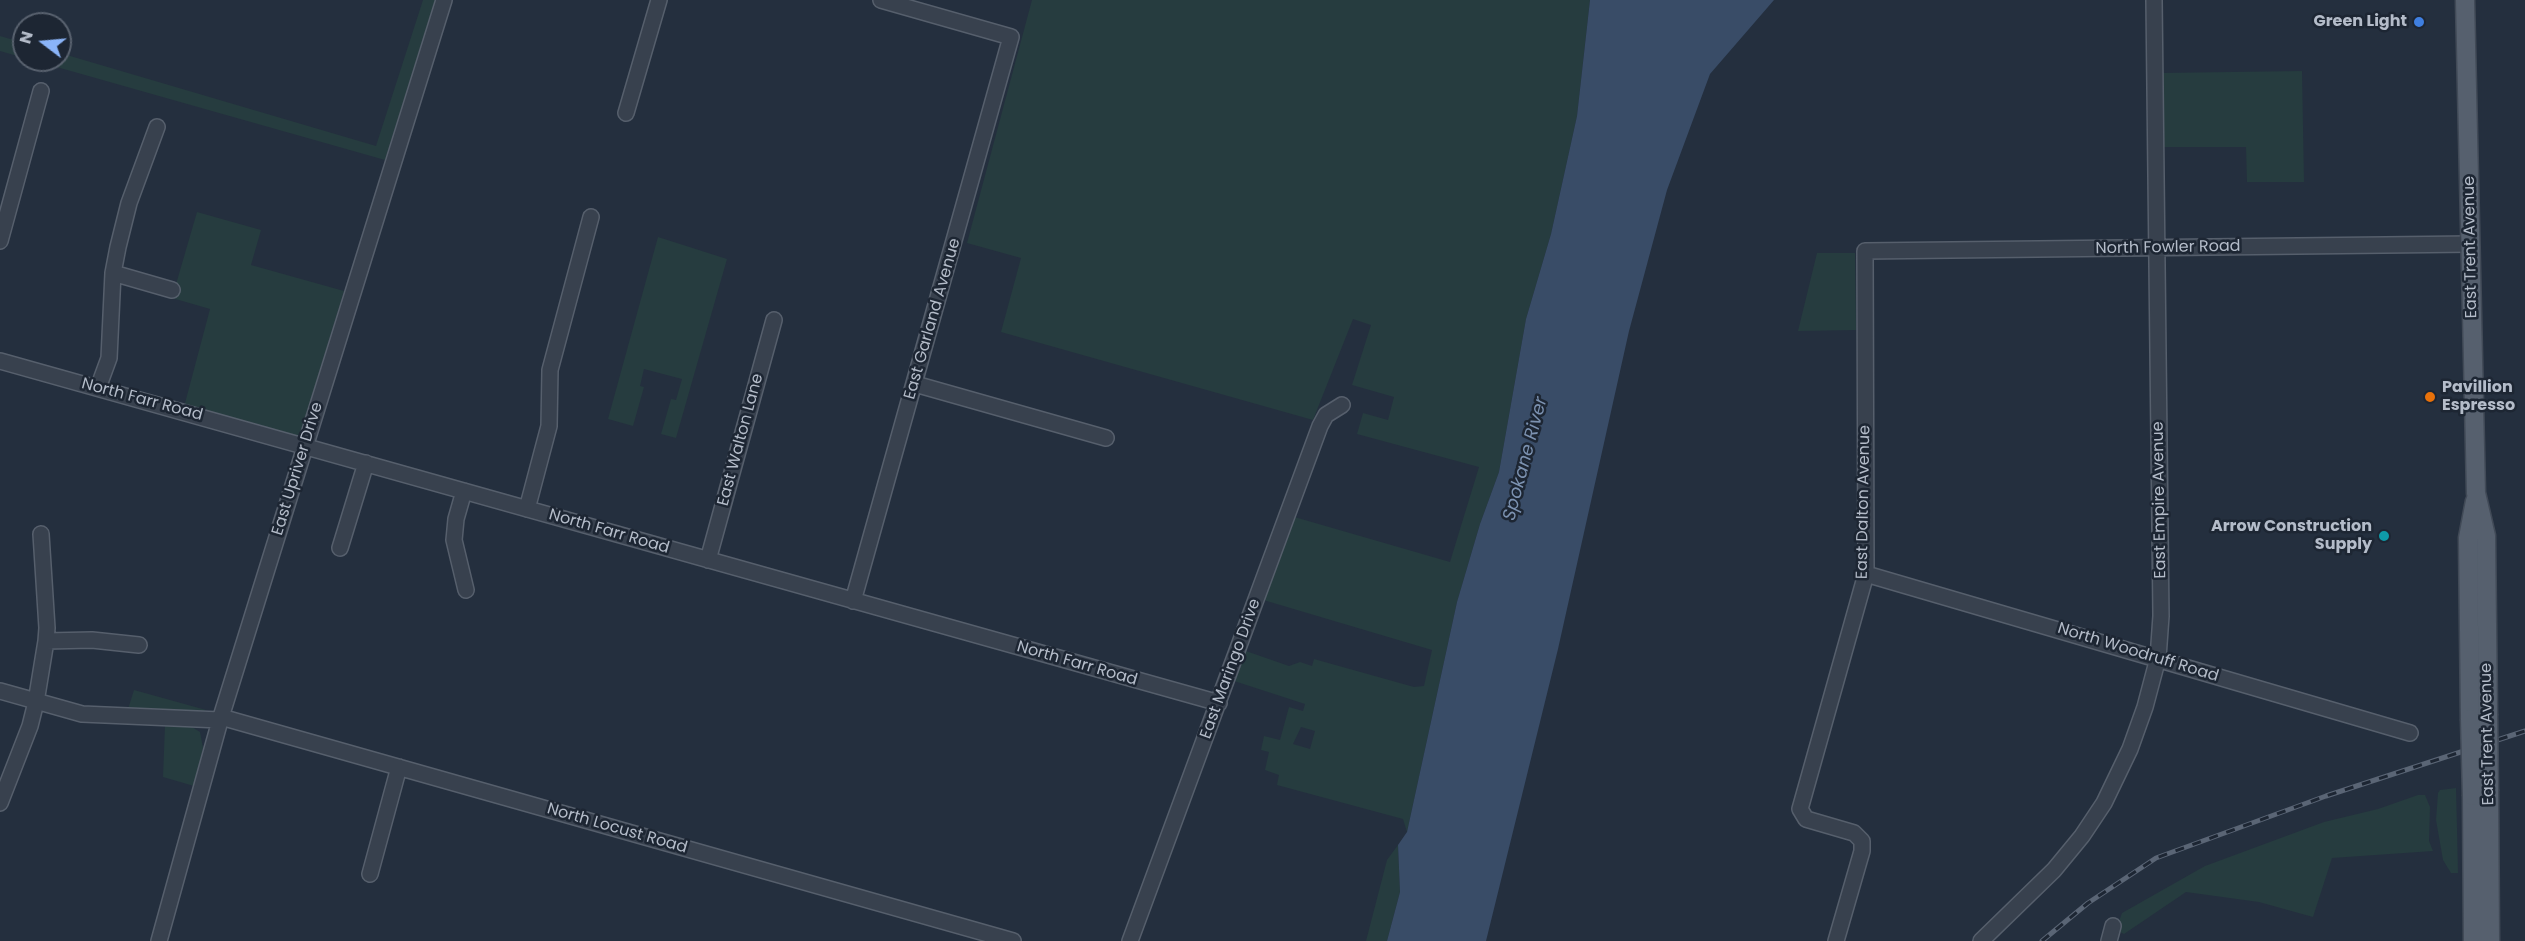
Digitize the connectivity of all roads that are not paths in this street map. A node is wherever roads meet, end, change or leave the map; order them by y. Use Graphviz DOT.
graph roads {
  1 [pos="444,0"];
  2 [pos="659,0"];
  3 [pos="881,0"];
  4 [pos="2154,0"];
  5 [pos="2465,0"];
  6 [pos="42,91"];
  7 [pos="626,113"];
  8 [pos="157,127"];
  9 [pos="591,217"];
  10 [pos="0,241"];
  11 [pos="2471,244"];
  12 [pos="2156,248"];
  13 [pos="1864,251"];
  14 [pos="113,273"];
  15 [pos="172,290"];
  16 [pos="774,320"];
  17 [pos="0,361"];
  18 [pos="915,384"];
  19 [pos="98,388"];
  20 [pos="1342,405"];
  21 [pos="1106,438"];
  22 [pos="305,445"];
  23 [pos="366,463"];
  24 [pos="464,491"];
  25 [pos="2476,493"];
  26 [pos="527,508"];
  27 [pos="41,534"];
  28 [pos="340,548"];
  29 [pos="708,560"];
  30 [pos="1866,574"];
  31 [pos="466,590"];
  32 [pos="853,601"];
  33 [pos="46,641"];
  34 [pos="139,645"];
  35 [pos="2158,658"];
  36 [pos="0,691"];
  37 [pos="36,702"];
  38 [pos="1219,703"];
  39 [pos="220,718"];
  40 [pos="2410,733"];
  41 [pos="399,767"];
  42 [pos="2480,793"];
  43 [pos="0,803"];
  44 [pos="370,874"];
  45 [pos="2113,926"];
  46 [pos="159,941"];
  47 [pos="1012,941"];
  48 [pos="1130,941"];
  49 [pos="1836,941"];
  50 [pos="1981,941"];
  51 [pos="2109,941"];
  52 [pos="2474,941"];
  53 [pos="2490,941"];
  1 -- 22 [label="street, East Upriver Drive"];
  2 -- 7 [label="street"];
  3 -- 18 [label="street, East Garland Avenue"];
  4 -- 12 [label="street, East Empire Avenue"];
  5 -- 11 [label="main road, East Trent Avenue"];
  6 -- 10 [label="street"];
  8 -- 14 [label="street"];
  9 -- 26 [label="street"];
  11 -- 12 [label="street, North Fowler Road"];
  11 -- 25 [label="main road, East Trent Avenue"];
  12 -- 13 [label="street, North Fowler Road"];
  12 -- 35 [label="street, East Empire Avenue"];
  13 -- 30 [label="street, East Dalton Avenue"];
  14 -- 15 [label="street"];
  14 -- 19 [label="street"];
  16 -- 29 [label="street, East Walton Lane"];
  17 -- 19 [label="street, North Farr Road"];
  18 -- 21 [label="street"];
  18 -- 32 [label="street, East Garland Avenue"];
  19 -- 22 [label="street, North Farr Road"];
  20 -- 38 [label="street, East Maringo Drive"];
  22 -- 23 [label="street, North Farr Road"];
  22 -- 39 [label="street, East Upriver Drive"];
  23 -- 24 [label="street, North Farr Road"];
  23 -- 28 [label="street"];
  24 -- 26 [label="street, North Farr Road"];
  24 -- 31 [label="street"];
  25 -- 42 [label="main road, East Trent Avenue, bridge"];
  25 -- 42 [label="main road, East Trent Avenue, bridge"];
  26 -- 29 [label="street, North Farr Road"];
  27 -- 33 [label="street"];
  29 -- 32 [label="street, North Farr Road"];
  30 -- 35 [label="street, North Woodruff Road"];
  30 -- 49 [label="street, East Dalton Avenue"];
  32 -- 38 [label="street, North Farr Road"];
  33 -- 34 [label="street"];
  33 -- 37 [label="street"];
  35 -- 40 [label="street, North Woodruff Road"];
  35 -- 50 [label="street, East Empire Avenue"];
  36 -- 37 [label="street, North Locust Road"];
  37 -- 39 [label="street, North Locust Road"];
  37 -- 43 [label="street"];
  38 -- 48 [label="street, East Maringo Drive"];
  39 -- 41 [label="street, North Locust Road"];
  39 -- 46 [label="street, East Upriver Drive"];
  41 -- 44 [label="street"];
  41 -- 47 [label="street, North Locust Road"];
  42 -- 52 [label="main road, East Trent Avenue"];
  42 -- 53 [label="main road, East Trent Avenue"];
  45 -- 51 [label="street"];
}
